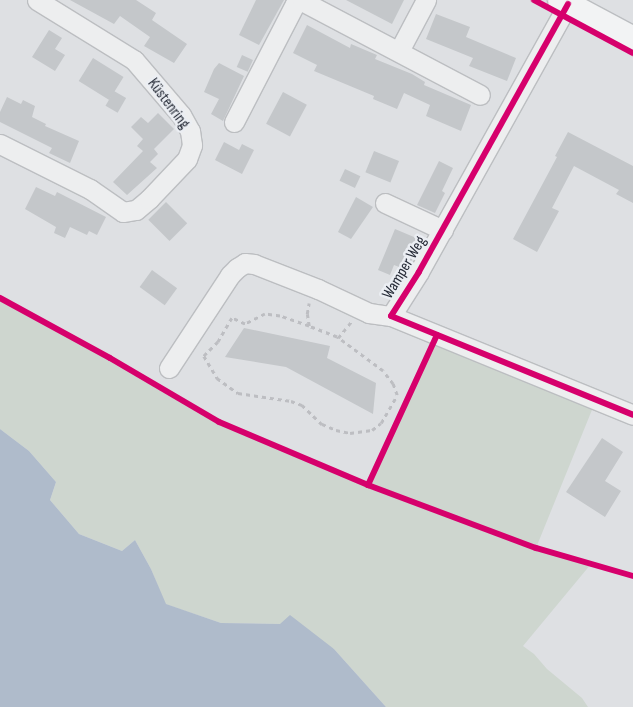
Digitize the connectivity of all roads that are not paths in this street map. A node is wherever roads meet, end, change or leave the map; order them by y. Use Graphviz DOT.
graph roads {
  1 [pos="37,0"];
  2 [pos="426,0"];
  3 [pos="564,2"];
  4 [pos="633,39"];
  5 [pos="399,51"];
  6 [pos="480,95"];
  7 [pos="234,122"];
  8 [pos="0,144"];
  9 [pos="385,202"];
  10 [pos="443,230"];
  11 [pos="391,316"];
  12 [pos="169,368"];
  13 [pos="633,415"];
  1 -- 8 [label="street, Küstenring"];
  2 -- 5 [label="street"];
  3 -- 4 [label="main road"];
  3 -- 10 [label="street, Wamper Weg"];
  5 -- 6 [label="street"];
  5 -- 7 [label="street"];
  9 -- 10 [label="street"];
  10 -- 11 [label="street, Wamper Weg"];
  11 -- 12 [label="street"];
  11 -- 13 [label="street, Wamper Weg"];
}
